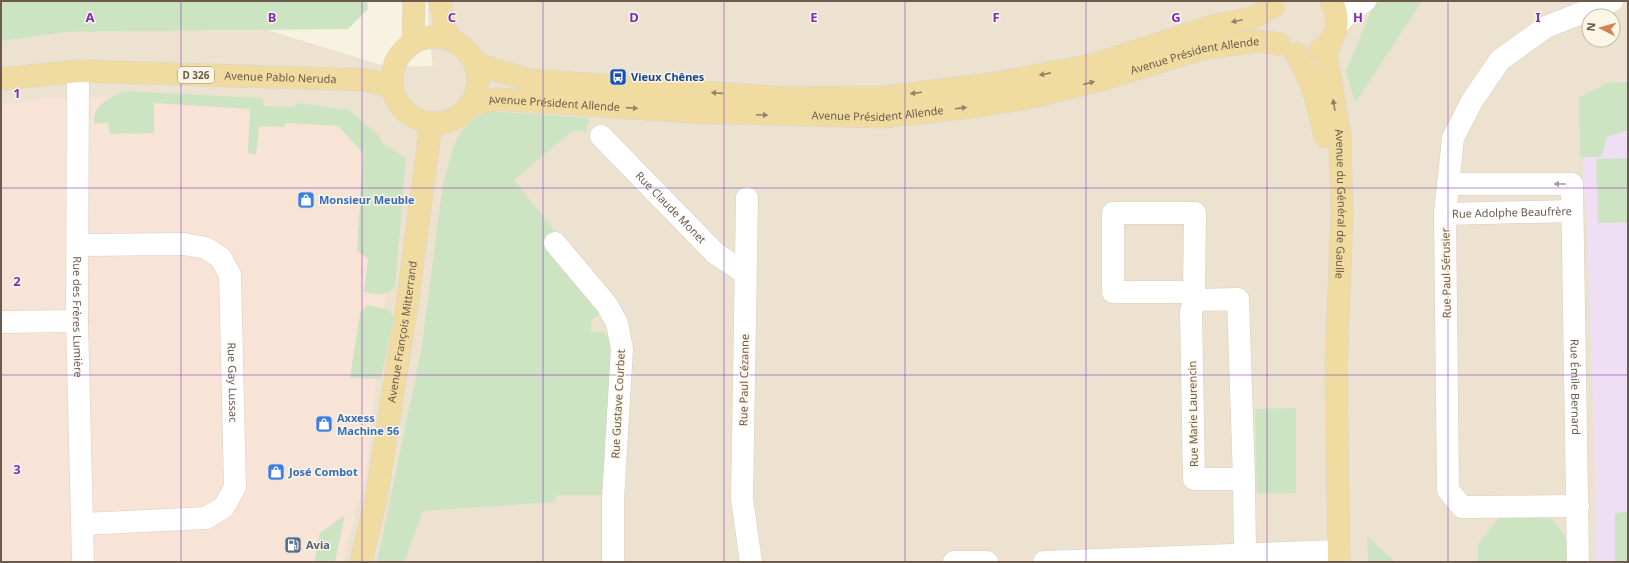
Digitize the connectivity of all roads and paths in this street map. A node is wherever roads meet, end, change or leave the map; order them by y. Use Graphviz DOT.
graph roads {
  1 [pos="414,1"];
  2 [pos="440,1"];
  3 [pos="1331,1"];
  4 [pos="1365,1"];
  5 [pos="1612,1"];
  6 [pos="1275,4"];
  7 [pos="1334,33"];
  8 [pos="448,39"];
  9 [pos="413,43"];
  10 [pos="1288,49"];
  11 [pos="475,64"];
  12 [pos="78,71"];
  13 [pos="1,79"];
  14 [pos="391,86"];
  15 [pos="468,106"];
  16 [pos="432,124"];
  17 [pos="601,136"];
  18 [pos="1448,184"];
  19 [pos="747,198"];
  20 [pos="1572,211"];
  21 [pos="1445,214"];
  22 [pos="555,243"];
  23 [pos="78,246"];
  24 [pos="745,273"];
  25 [pos="1195,296"];
  26 [pos="77,321"];
  27 [pos="1,322"];
  28 [pos="1336,367"];
  29 [pos="1244,478"];
  30 [pos="1578,506"];
  31 [pos="83,524"];
  32 [pos="1245,554"];
  33 [pos="1338,556"];
  34 [pos="83,562"];
  35 [pos="361,562"];
  36 [pos="613,562"];
  37 [pos="751,562"];
  38 [pos="954,562"];
  39 [pos="987,562"];
  40 [pos="1044,562"];
  41 [pos="1578,562"];
  1 -- 9 [label="main road"];
  2 -- 8 [label="main road"];
  3 -- 7 [label="main road"];
  4 -- 7 [label="street"];
  5 -- 18 [label="street, Rue Paul Sérusier"];
  6 -- 10 [label="main road, Avenue du Général de Gaulle"];
  6 -- 11 [label="main road, Avenue Président Allende, one-way"];
  7 -- 10 [label="main road, Avenue Président Allende"];
  28 -- 7 [label="main road, Avenue du Général de Gaulle, one-way"];
  8 -- 9 [label="main road"];
  8 -- 11 [label="main road"];
  9 -- 14 [label="main road"];
  15 -- 10 [label="main road, Avenue Président Allende, one-way"];
  10 -- 28 [label="main road, Avenue du Général de Gaulle"];
  11 -- 15 [label="main road"];
  12 -- 13 [label="main road, Avenue Pablo Neruda / D 326"];
  12 -- 14 [label="main road, Avenue Pablo Neruda / D 326"];
  12 -- 23 [label="street, Rue des Frères Lumière"];
  14 -- 16 [label="main road"];
  15 -- 16 [label="main road"];
  16 -- 35 [label="main road, Avenue François Mitterrand"];
  17 -- 24 [label="street, Rue Claude Monet"];
  20 -- 18 [label="street, Rue Adolphe Beaufrère, one-way"];
  18 -- 21 [label="street, Rue Paul Sérusier"];
  19 -- 24 [label="street, Rue Paul Cézanne"];
  20 -- 21 [label="street, Rue Adolphe Beaufrère"];
  20 -- 30 [label="street, Rue Émile Bernard"];
  21 -- 30 [label="street, Rue Paul Sérusier"];
  22 -- 36 [label="street, Rue Gustave Courbet"];
  23 -- 26 [label="street, Rue des Frères Lumière"];
  23 -- 31 [label="street, Rue Gay Lussac"];
  24 -- 37 [label="street, Rue Paul Cézanne"];
  25 -- 25 [label="street, Rue Marie Laurencin"];
  25 -- 29 [label="street, Rue Marie Laurencin"];
  25 -- 29 [label="street, Rue Marie Laurencin"];
  26 -- 27 [label="street"];
  26 -- 31 [label="street, Rue des Frères Lumière"];
  28 -- 33 [label="main road, Avenue du Général de Gaulle"];
  29 -- 32 [label="street, Rue Marie Laurencin"];
  30 -- 41 [label="street, Rue Émile Bernard"];
  31 -- 34 [label="street, Rue des Frères Lumière"];
  32 -- 33 [label="street"];
  32 -- 40 [label="street"];
  38 -- 39 [label="street"];
}
